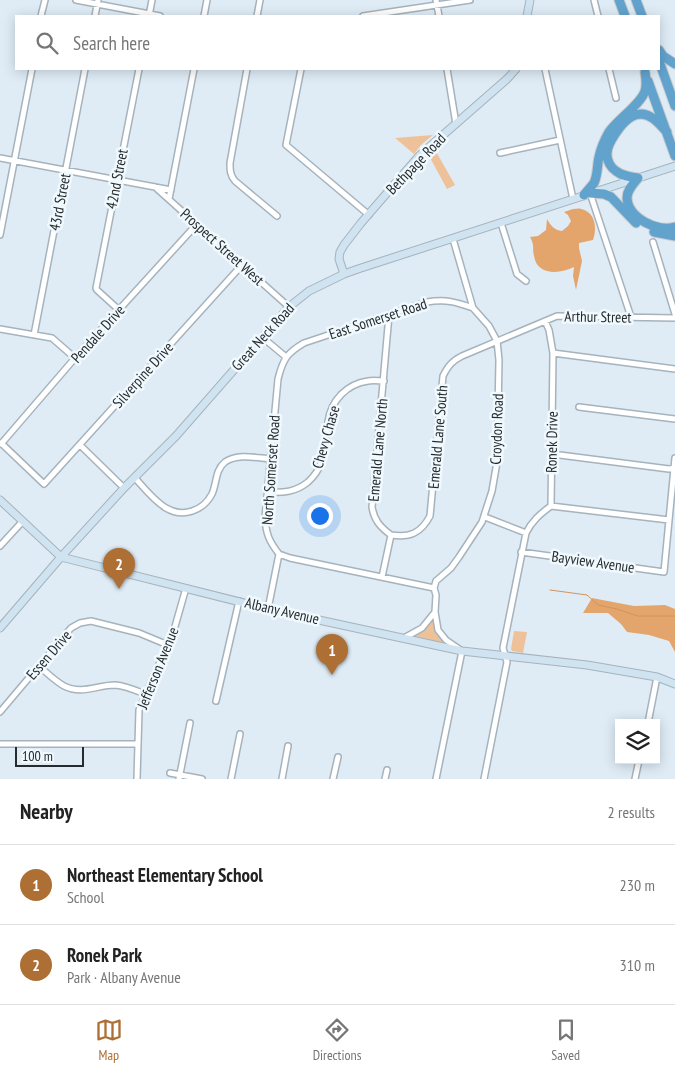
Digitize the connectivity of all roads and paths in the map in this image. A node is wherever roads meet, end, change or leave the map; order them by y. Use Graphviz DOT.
graph roads {
  1 [pos="45,0"];
  2 [pos="76,0"];
  3 [pos="152,0"];
  4 [pos="207,0"];
  5 [pos="260,0"];
  6 [pos="470,0"];
  7 [pos="530,0"];
  8 [pos="594,0"];
  9 [pos="619,0"];
  10 [pos="636,0"];
  11 [pos="98,2"];
  12 [pos="436,2"];
  13 [pos="42,15"];
  14 [pos="95,15"];
  15 [pos="149,15"];
  16 [pos="204,15"];
  17 [pos="257,15"];
  18 [pos="368,15"];
  19 [pos="439,15"];
  20 [pos="527,15"];
  21 [pos="598,15"];
  22 [pos="625,15"];
  23 [pos="642,15"];
  24 [pos="660,52"];
  25 [pos="660,64"];
  26 [pos="675,64"];
  27 [pos="32,70"];
  28 [pos="86,70"];
  29 [pos="139,70"];
  30 [pos="194,70"];
  31 [pos="247,70"];
  32 [pos="301,70"];
  33 [pos="447,70"];
  34 [pos="515,70"];
  35 [pos="545,70"];
  36 [pos="610,70"];
  37 [pos="644,70"];
  38 [pos="616,98"];
  39 [pos="675,106"];
  40 [pos="456,124"];
  41 [pos="667,132"];
  42 [pos="560,140"];
  43 [pos="500,153"];
  44 [pos="675,156"];
  45 [pos="0,158"];
  46 [pos="14,160"];
  47 [pos="675,166"];
  48 [pos="67,170"];
  49 [pos="638,178"];
  50 [pos="117,179"];
  51 [pos="155,187"];
  52 [pos="171,190"];
  53 [pos="587,194"];
  54 [pos="169,199"];
  55 [pos="573,199"];
  56 [pos="277,216"];
  57 [pos="369,216"];
  58 [pos="501,223"];
  59 [pos="197,224"];
  60 [pos="675,227"];
  61 [pos="0,235"];
  62 [pos="675,236"];
  63 [pos="453,238"];
  64 [pos="652,242"];
  65 [pos="242,265"];
  66 [pos="344,274"];
  67 [pos="526,281"];
  68 [pos="288,307"];
  69 [pos="474,308"];
  70 [pos="119,310"];
  71 [pos="675,314"];
  72 [pos="389,315"];
  73 [pos="631,317"];
  74 [pos="675,318"];
  75 [pos="545,321"];
  76 [pos="0,329"];
  77 [pos="34,335"];
  78 [pos="262,337"];
  79 [pos="497,341"];
  80 [pos="553,353"];
  81 [pos="286,357"];
  82 [pos="75,358"];
  83 [pos="675,369"];
  84 [pos="384,381"];
  85 [pos="579,408"];
  86 [pos="675,419"];
  87 [pos="1,444"];
  88 [pos="80,445"];
  89 [pos="552,454"];
  90 [pos="675,458"];
  91 [pos="271,459"];
  92 [pos="674,468"];
  93 [pos="135,478"];
  94 [pos="124,488"];
  95 [pos="268,492"];
  96 [pos="0,500"];
  97 [pos="551,506"];
  98 [pos="485,517"];
  99 [pos="670,520"];
  100 [pos="22,522"];
  101 [pos="526,533"];
  102 [pos="391,535"];
  103 [pos="0,546"];
  104 [pos="522,552"];
  105 [pos="279,554"];
  106 [pos="61,557"];
  107 [pos="382,577"];
  108 [pos="186,588"];
  109 [pos="434,588"];
  110 [pos="239,602"];
  111 [pos="268,609"];
  112 [pos="435,612"];
  113 [pos="0,628"];
  114 [pos="404,638"];
  115 [pos="168,645"];
  116 [pos="462,651"];
  117 [pos="505,656"];
  118 [pos="39,666"];
  119 [pos="658,678"];
  120 [pos="675,684"];
  121 [pos="145,694"];
  122 [pos="216,701"];
  123 [pos="0,712"];
  124 [pos="649,719"];
  125 [pos="190,723"];
  126 [pos="240,734"];
  127 [pos="0,744"];
  128 [pos="138,744"];
  129 [pos="288,746"];
  130 [pos="338,758"];
  131 [pos="638,764"];
  132 [pos="387,770"];
  133 [pos="170,773"];
  134 [pos="180,777"];
  135 [pos="138,779"];
  136 [pos="202,779"];
  137 [pos="231,779"];
  138 [pos="282,779"];
  139 [pos="333,779"];
  140 [pos="385,779"];
  141 [pos="436,779"];
  142 [pos="484,779"];
  143 [pos="635,779"];
  1 -- 13 [label="street"];
  2 -- 11 [label="street"];
  3 -- 15 [label="street"];
  4 -- 16 [label="street"];
  5 -- 17 [label="street"];
  6 -- 12 [label="street"];
  7 -- 20 [label="street"];
  8 -- 21 [label="street"];
  9 -- 22 [label="highway"];
  10 -- 23 [label="highway"];
  11 -- 14 [label="street"];
  11 -- 15 [label="street"];
  12 -- 18 [label="street"];
  12 -- 19 [label="street"];
  24 -- 26 [label="highway"];
  25 -- 39 [label="highway"];
  27 -- 46 [label="street"];
  28 -- 48 [label="street, 43rd Street"];
  29 -- 50 [label="street, 42nd Street"];
  30 -- 52 [label="street"];
  31 -- 56 [label="street"];
  32 -- 57 [label="street"];
  33 -- 40 [label="street"];
  34 -- 40 [label="street, Bethpage Road"];
  35 -- 42 [label="street"];
  36 -- 38 [label="street"];
  37 -- 41 [label="highway"];
  37 -- 53 [label="highway"];
  40 -- 57 [label="street, Bethpage Road"];
  41 -- 44 [label="highway"];
  41 -- 49 [label="highway"];
  42 -- 43 [label="street"];
  42 -- 55 [label="street"];
  45 -- 46 [label="street"];
  46 -- 48 [label="street"];
  46 -- 61 [label="street"];
  47 -- 49 [label="street, Great Neck Road"];
  48 -- 50 [label="street"];
  48 -- 77 [label="street, 43rd Street"];
  49 -- 53 [label="street, Great Neck Road"];
  49 -- 60 [label="highway"];
  50 -- 51 [label="street"];
  50 -- 70 [label="street, 42nd Street"];
  51 -- 52 [label="street"];
  51 -- 54 [label="street, Prospect Street West"];
  52 -- 54 [label="street"];
  53 -- 55 [label="street, Great Neck Road"];
  53 -- 62 [label="highway"];
  53 -- 73 [label="street"];
  54 -- 59 [label="street, Prospect Street West"];
  55 -- 58 [label="street, Great Neck Road"];
  57 -- 66 [label="street, Bethpage Road"];
  58 -- 63 [label="street, Great Neck Road"];
  58 -- 67 [label="street"];
  59 -- 65 [label="street, Prospect Street West"];
  59 -- 70 [label="street, Pendale Drive"];
  63 -- 66 [label="street, Great Neck Road"];
  63 -- 69 [label="street, Croydon Road"];
  64 -- 71 [label="street"];
  65 -- 68 [label="street, Prospect Street West"];
  65 -- 88 [label="street, Silverpine Drive"];
  66 -- 68 [label="street, Great Neck Road"];
  68 -- 78 [label="street, Great Neck Road"];
  69 -- 72 [label="street, East Somerset Road"];
  69 -- 79 [label="street, Croydon Road"];
  70 -- 82 [label="street, Pendale Drive"];
  72 -- 81 [label="street, East Somerset Road"];
  72 -- 84 [label="street, Emerald Lane North"];
  73 -- 74 [label="street, Arthur Street"];
  73 -- 75 [label="street, Arthur Street"];
  75 -- 79 [label="street, Arthur Street"];
  75 -- 80 [label="street, Ronek Drive"];
  76 -- 77 [label="street"];
  77 -- 82 [label="street"];
  78 -- 81 [label="street"];
  78 -- 93 [label="street, Great Neck Road"];
  79 -- 98 [label="street, Croydon Road"];
  79 -- 102 [label="street, Emerald Lane South"];
  80 -- 83 [label="street"];
  80 -- 89 [label="street, Ronek Drive"];
  81 -- 91 [label="street, North Somerset Road"];
  82 -- 87 [label="street, Pendale Drive"];
  84 -- 95 [label="street, Chevy Chase"];
  84 -- 102 [label="street, Emerald Lane North"];
  85 -- 86 [label="street"];
  87 -- 88 [label="street, Silverpine Drive"];
  88 -- 94 [label="street"];
  89 -- 92 [label="street"];
  89 -- 97 [label="street, Ronek Drive"];
  90 -- 92 [label="street, Bayview Avenue"];
  91 -- 93 [label="street"];
  91 -- 95 [label="street, North Somerset Road"];
  92 -- 99 [label="street, Bayview Avenue"];
  93 -- 94 [label="street, Great Neck Road"];
  94 -- 106 [label="street, Great Neck Road"];
  95 -- 105 [label="street, North Somerset Road"];
  96 -- 100 [label="street, Albany Avenue"];
  97 -- 99 [label="street"];
  97 -- 101 [label="street"];
  98 -- 101 [label="street"];
  98 -- 109 [label="street, Croydon Road"];
  99 -- 104 [label="street, Bayview Avenue"];
  100 -- 103 [label="street"];
  100 -- 106 [label="street, Albany Avenue"];
  101 -- 104 [label="street"];
  102 -- 107 [label="street"];
  104 -- 117 [label="street"];
  105 -- 107 [label="street"];
  105 -- 111 [label="street"];
  106 -- 108 [label="street, Albany Avenue"];
  106 -- 113 [label="street, Great Neck Road"];
  107 -- 109 [label="street"];
  108 -- 110 [label="street, Albany Avenue"];
  108 -- 115 [label="street, Jefferson Avenue"];
  109 -- 112 [label="street"];
  110 -- 111 [label="street, Albany Avenue"];
  110 -- 122 [label="street"];
  111 -- 114 [label="street, Albany Avenue"];
  112 -- 114 [label="street"];
  112 -- 116 [label="street"];
  114 -- 116 [label="street, Albany Avenue"];
  115 -- 118 [label="street, Essen Drive"];
  115 -- 121 [label="street, Jefferson Avenue"];
  116 -- 117 [label="street, Albany Avenue"];
  116 -- 141 [label="street"];
  117 -- 119 [label="street, Albany Avenue"];
  117 -- 142 [label="street"];
  118 -- 121 [label="street"];
  118 -- 123 [label="street, Essen Drive"];
  119 -- 120 [label="street, Albany Avenue"];
  119 -- 124 [label="street"];
  121 -- 128 [label="street, Jefferson Avenue"];
  125 -- 134 [label="street"];
  126 -- 137 [label="street"];
  127 -- 128 [label="street"];
  128 -- 135 [label="street, Jefferson Avenue"];
  129 -- 138 [label="street"];
  130 -- 139 [label="street"];
  131 -- 143 [label="street"];
  132 -- 140 [label="street"];
  133 -- 134 [label="street"];
  134 -- 136 [label="street"];
}
